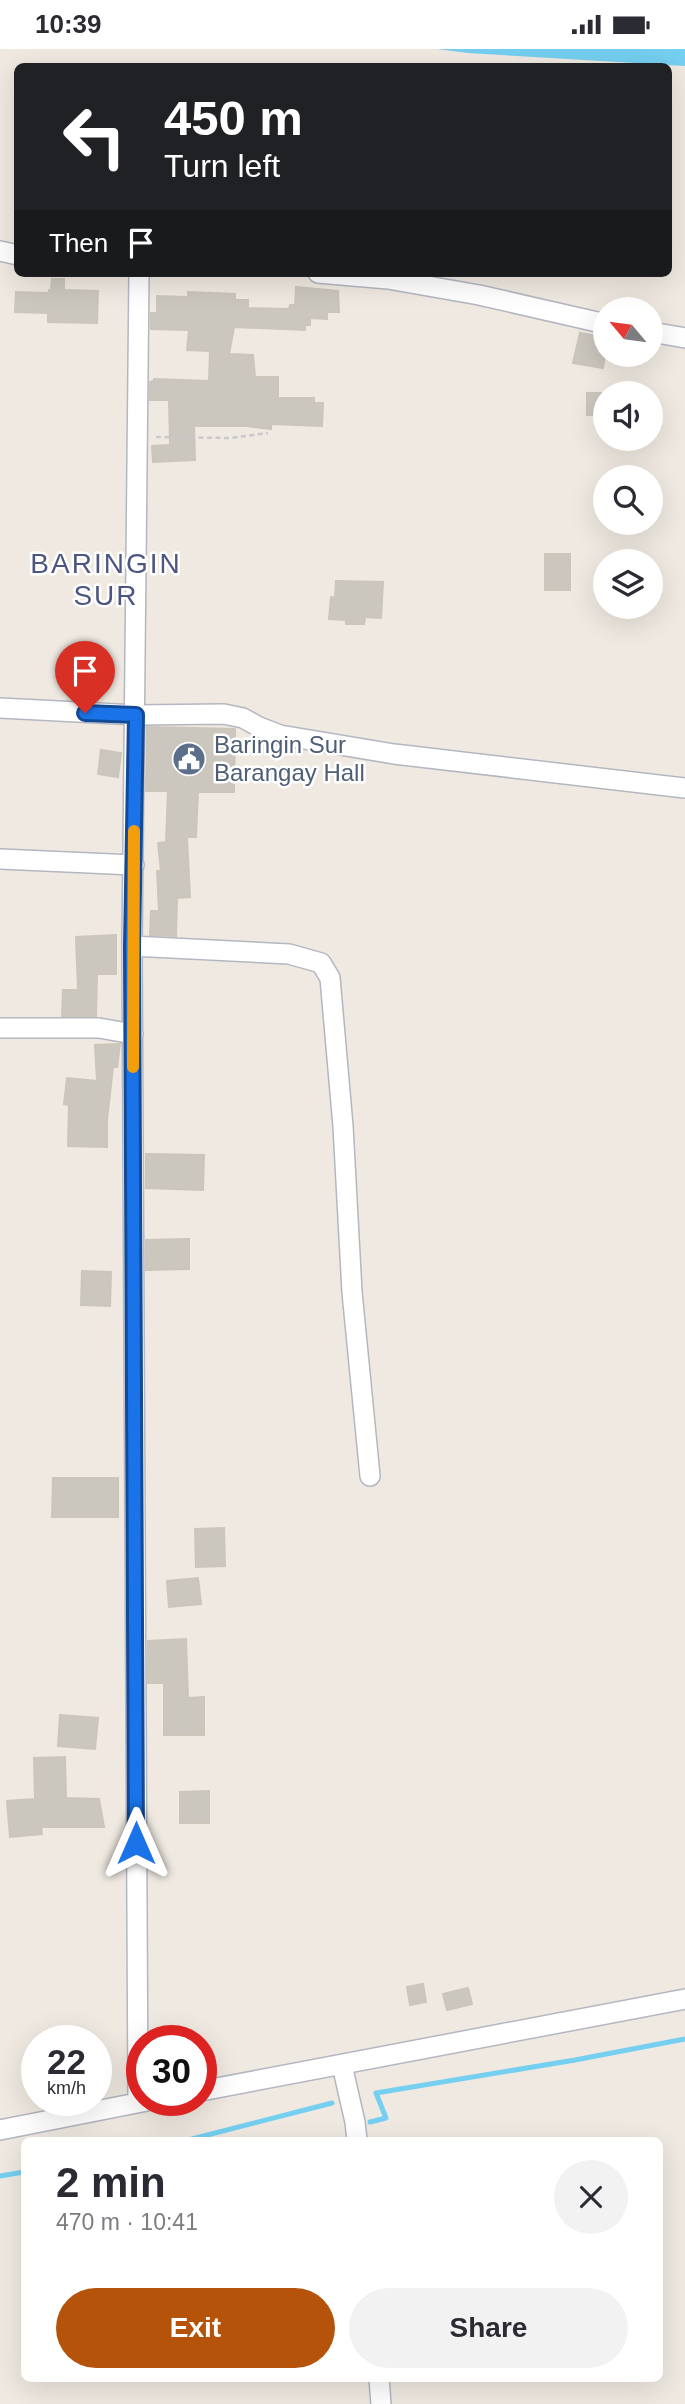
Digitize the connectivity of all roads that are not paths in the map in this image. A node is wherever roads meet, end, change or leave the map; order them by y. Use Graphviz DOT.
graph roads {
  1 [pos="139,277"];
  2 [pos="365,277"];
  3 [pos="593,321"];
  4 [pos="663,334"];
  5 [pos="685,338"];
  6 [pos="0,708"];
  7 [pos="136,715"];
  8 [pos="685,788"];
  9 [pos="0,859"];
  10 [pos="134,865"];
  11 [pos="132,946"];
  12 [pos="0,1028"];
  13 [pos="133,1034"];
  14 [pos="370,1476"];
  15 [pos="685,1999"];
  16 [pos="144,2025"];
  17 [pos="342,2065"];
  18 [pos="217,2088"];
  19 [pos="126,2105"];
  20 [pos="0,2130"];
  21 [pos="356,2137"];
  22 [pos="379,2382"];
  23 [pos="381,2404"];
  1 -- 7 [label="street"];
  2 -- 3 [label="street"];
  4 -- 5 [label="street"];
  6 -- 7 [label="street"];
  7 -- 8 [label="street"];
  7 -- 10 [label="street"];
  9 -- 10 [label="street"];
  10 -- 11 [label="street"];
  11 -- 13 [label="street"];
  11 -- 14 [label="street"];
  12 -- 13 [label="street"];
  13 -- 16 [label="street"];
  15 -- 17 [label="street"];
  17 -- 18 [label="street"];
  17 -- 21 [label="street"];
  19 -- 20 [label="street"];
  22 -- 23 [label="street"];
}
